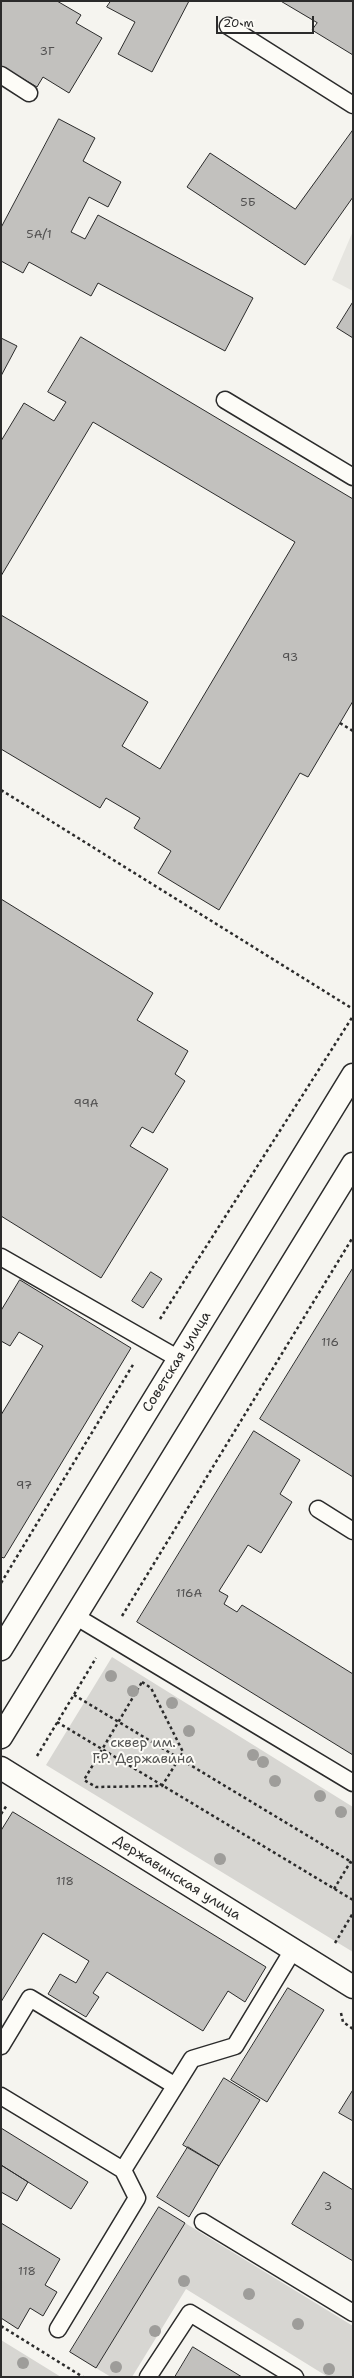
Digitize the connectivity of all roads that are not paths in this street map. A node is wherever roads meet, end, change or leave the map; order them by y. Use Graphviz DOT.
graph roads {
  1 [pos="228,26"];
  2 [pos="1,75"];
  3 [pos="29,93"];
  4 [pos="353,105"];
  5 [pos="225,400"];
  6 [pos="353,477"];
  7 [pos="353,1075"];
  8 [pos="353,1164"];
  9 [pos="1,1257"];
  10 [pos="179,1359"];
  11 [pos="318,1509"];
  12 [pos="353,1531"];
  13 [pos="75,1616"];
  14 [pos="1,1649"];
  15 [pos="1,1737"];
  16 [pos="1,1768"];
  17 [pos="353,1783"];
  18 [pos="293,1950"];
  19 [pos="353,1987"];
  20 [pos="1,2046"];
  21 [pos="174,2086"];
  22 [pos="1,2096"];
  23 [pos="123,2170"];
  24 [pos="203,2222"];
  25 [pos="353,2313"];
  26 [pos="58,2329"];
  27 [pos="148,2377"];
  28 [pos="295,2377"];
  1 -- 4 [label="lane"];
  2 -- 3 [label="lane"];
  5 -- 6 [label="lane"];
  7 -- 10 [label="main road, Советская улица"];
  8 -- 13 [label="main road"];
  9 -- 10 [label="lane"];
  10 -- 14 [label="main road, Советская улица"];
  11 -- 12 [label="lane"];
  13 -- 15 [label="main road"];
  13 -- 17 [label="lane"];
  16 -- 18 [label="main road, Державинская улица"];
  18 -- 19 [label="main road, Державинская улица"];
  18 -- 21 [label="lane"];
  20 -- 21 [label="lane"];
  21 -- 23 [label="lane"];
  22 -- 23 [label="lane"];
  23 -- 26 [label="lane"];
  24 -- 25 [label="lane"];
  27 -- 28 [label="lane"];
}
